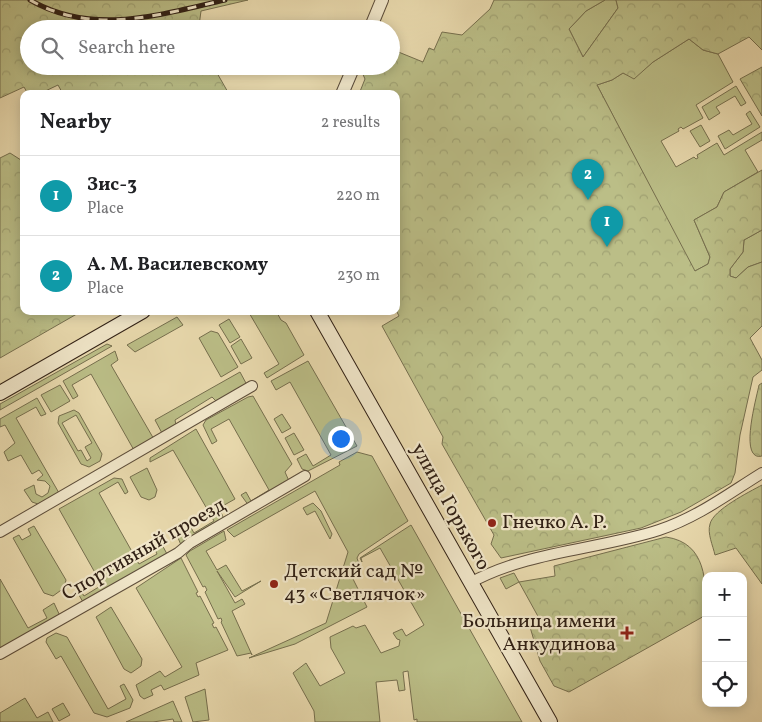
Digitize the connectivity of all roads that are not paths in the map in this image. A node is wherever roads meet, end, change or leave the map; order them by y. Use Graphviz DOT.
graph roads {
  1 [pos="382,0"];
  2 [pos="374,20"];
  3 [pos="350,75"];
  4 [pos="344,90"];
  5 [pos="136,315"];
  6 [pos="319,315"];
  7 [pos="252,386"];
  8 [pos="0,393"];
  9 [pos="762,473"];
  10 [pos="305,476"];
  11 [pos="0,532"];
  12 [pos="470,583"];
  13 [pos="0,654"];
  14 [pos="550,722"];
  1 -- 2 [label="street"];
  3 -- 4 [label="street"];
  5 -- 8 [label="main road"];
  6 -- 12 [label="main road, улица Горького"];
  7 -- 11 [label="street"];
  9 -- 12 [label="street"];
  10 -- 13 [label="street, Спортивный проезд"];
  12 -- 14 [label="main road, улица Горького"];
}
